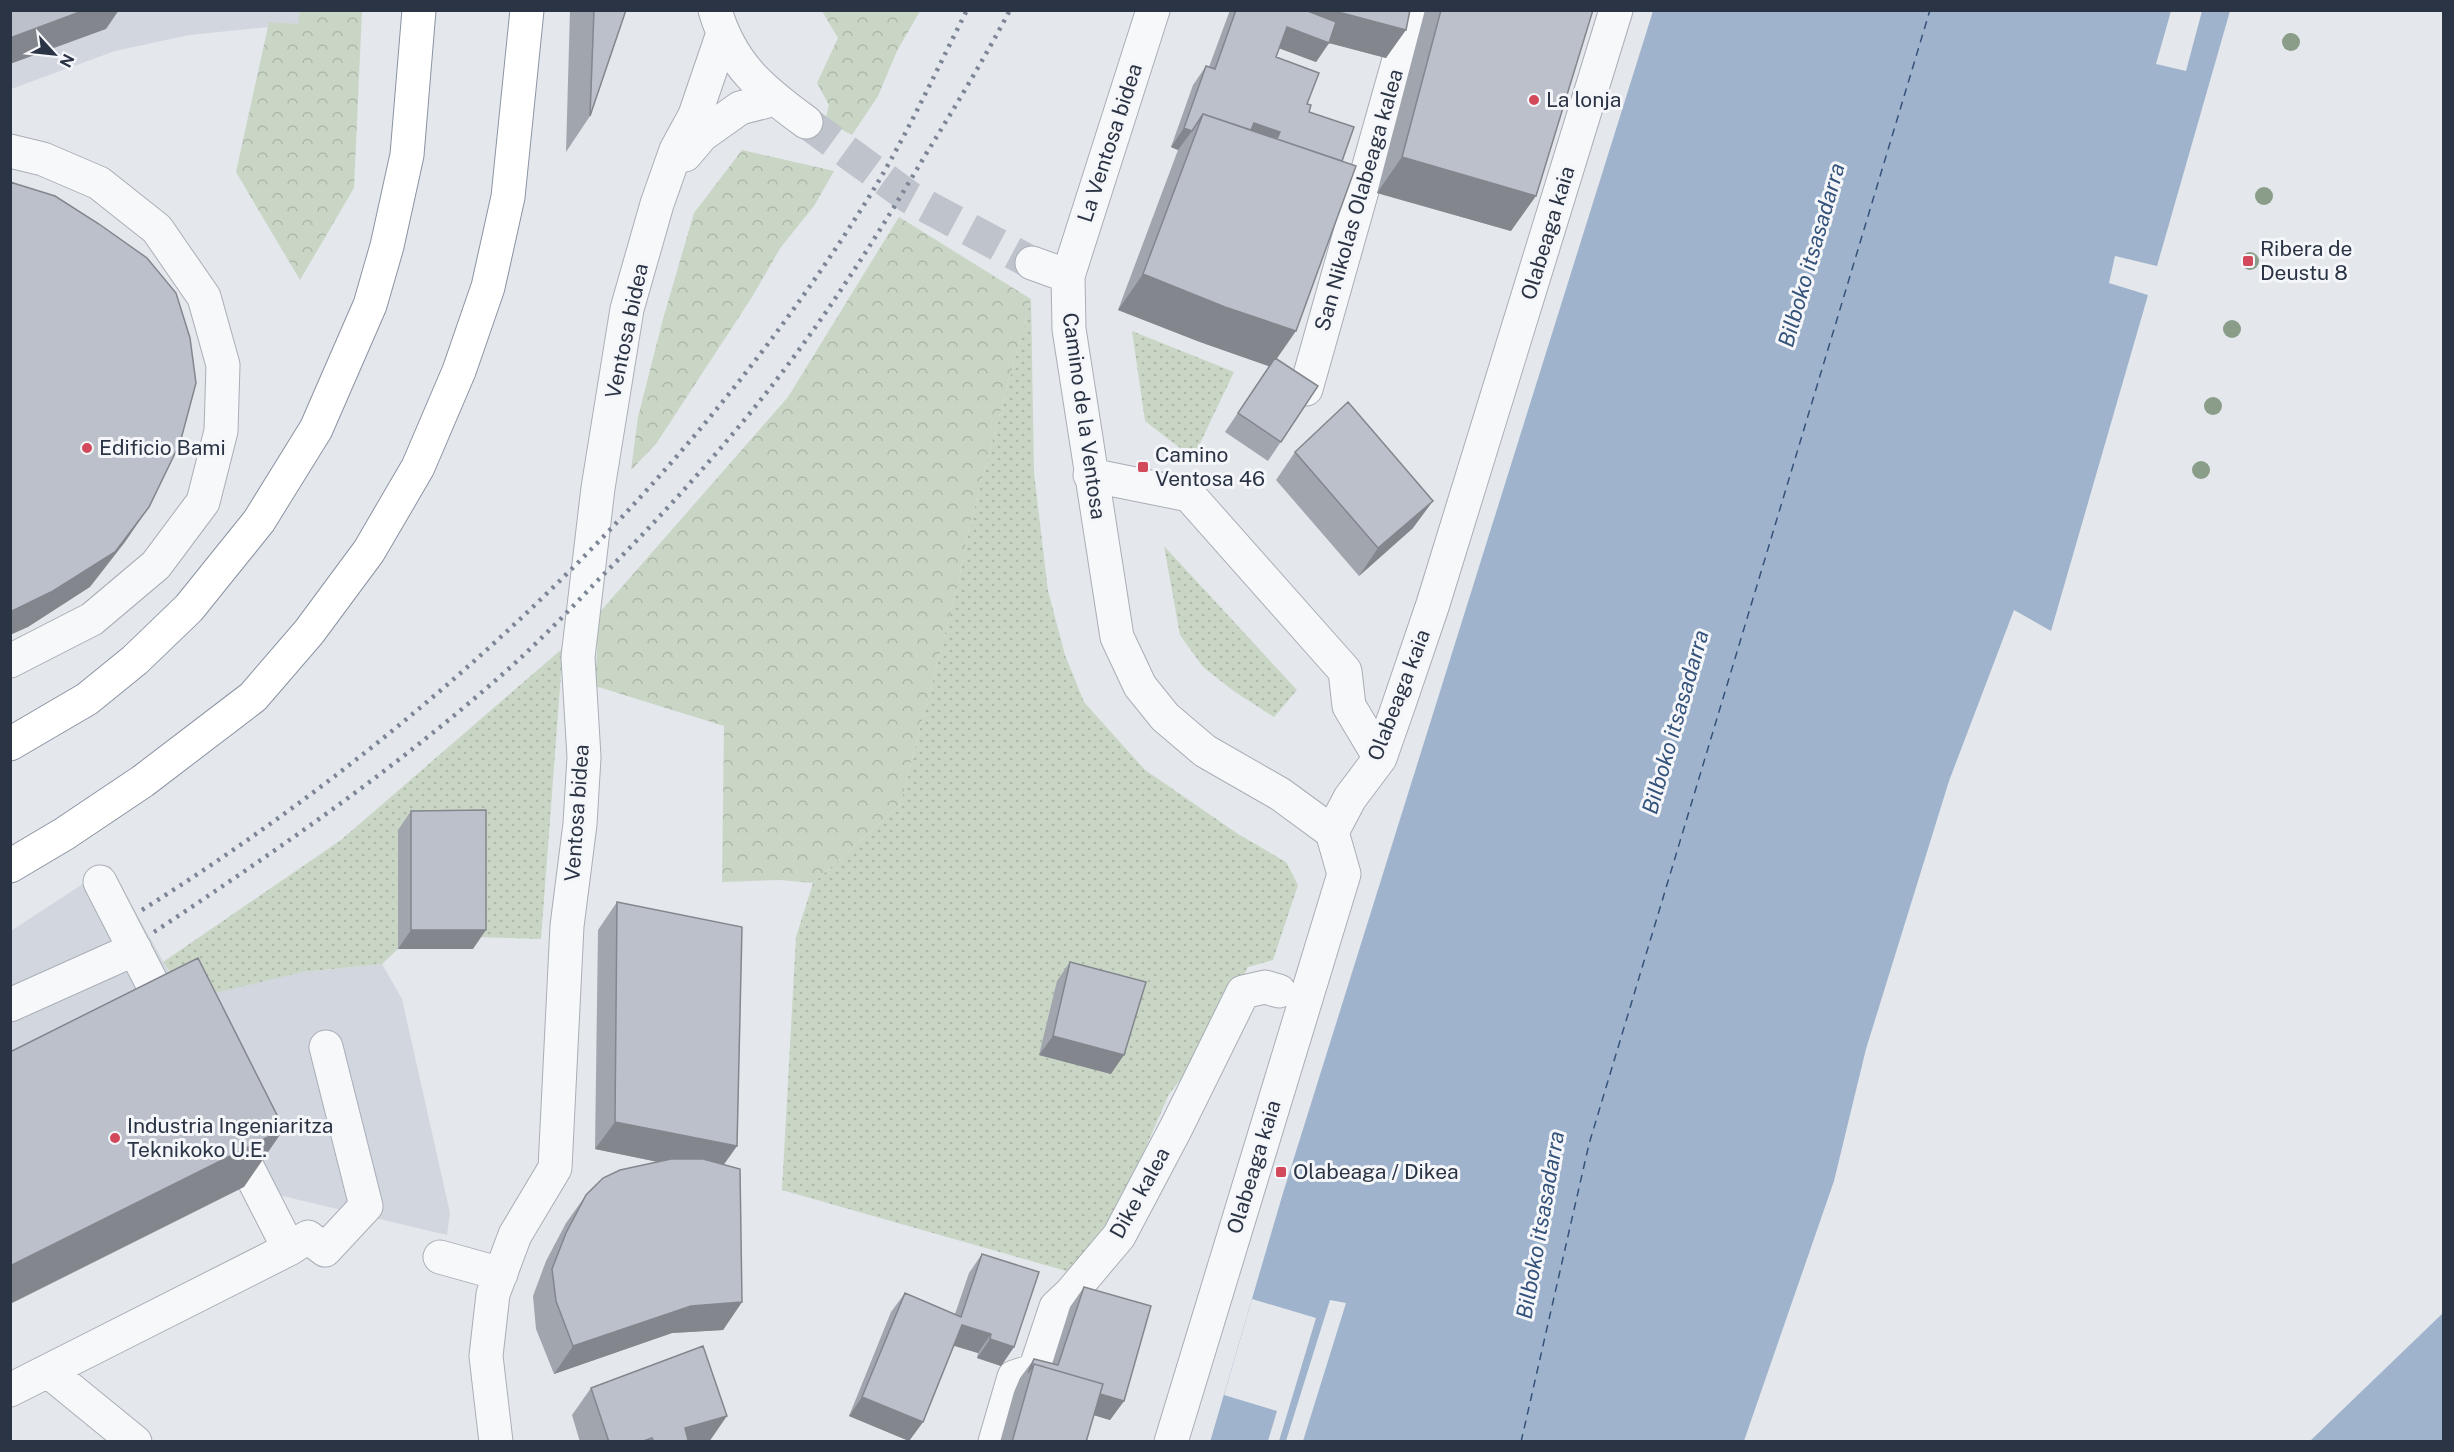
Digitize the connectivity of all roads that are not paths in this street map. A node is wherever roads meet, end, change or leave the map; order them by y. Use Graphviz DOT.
graph roads {
  1 [pos="419,10"];
  2 [pos="527,10"];
  3 [pos="1154,10"];
  4 [pos="1413,10"];
  5 [pos="1616,10"];
  6 [pos="719,23"];
  7 [pos="775,99"];
  8 [pos="806,122"];
  9 [pos="10,151"];
  10 [pos="666,177"];
  11 [pos="1032,263"];
  12 [pos="1068,276"];
  13 [pos="1306,389"];
  14 [pos="1090,475"];
  15 [pos="10,661"];
  16 [pos="10,744"];
  17 [pos="1380,758"];
  18 [pos="1332,832"];
  19 [pos="10,866"];
  20 [pos="100,882"];
  21 [pos="135,950"];
  22 [pos="1279,991"];
  23 [pos="10,1005"];
  24 [pos="183,1042"];
  25 [pos="326,1047"];
  26 [pos="214,1104"];
  27 [pos="289,1249"];
  28 [pos="440,1257"];
  29 [pos="501,1274"];
  30 [pos="48,1371"];
  31 [pos="10,1390"];
  32 [pos="135,1442"];
  33 [pos="496,1442"];
  34 [pos="995,1442"];
  35 [pos="1171,1442"];
  1 -- 16 [label="highway"];
  2 -- 19 [label="highway"];
  3 -- 12 [label="street, La Ventosa bidea"];
  4 -- 13 [label="street, San Nikolas Olabeaga kalea"];
  5 -- 17 [label="street, Olabeaga kaia"];
  6 -- 7 [label="street"];
  6 -- 10 [label="street, Ventosa bidea"];
  7 -- 8 [label="street"];
  7 -- 10 [label="street, Ventosa bidea"];
  9 -- 15 [label="street"];
  10 -- 29 [label="street, Ventosa bidea"];
  11 -- 12 [label="street"];
  12 -- 14 [label="street, Camino de la Ventosa"];
  14 -- 17 [label="street"];
  14 -- 18 [label="street, Camino de la Ventosa"];
  17 -- 18 [label="street, Olabeaga kaia"];
  18 -- 35 [label="street, Olabeaga kaia"];
  20 -- 21 [label="street"];
  21 -- 23 [label="street"];
  21 -- 24 [label="street"];
  22 -- 34 [label="street, Dike kalea"];
  25 -- 27 [label="street"];
  26 -- 27 [label="street"];
  27 -- 30 [label="street"];
  28 -- 29 [label="street"];
  29 -- 33 [label="street, Ventosa bidea"];
  30 -- 31 [label="street"];
  30 -- 32 [label="street"];
}
